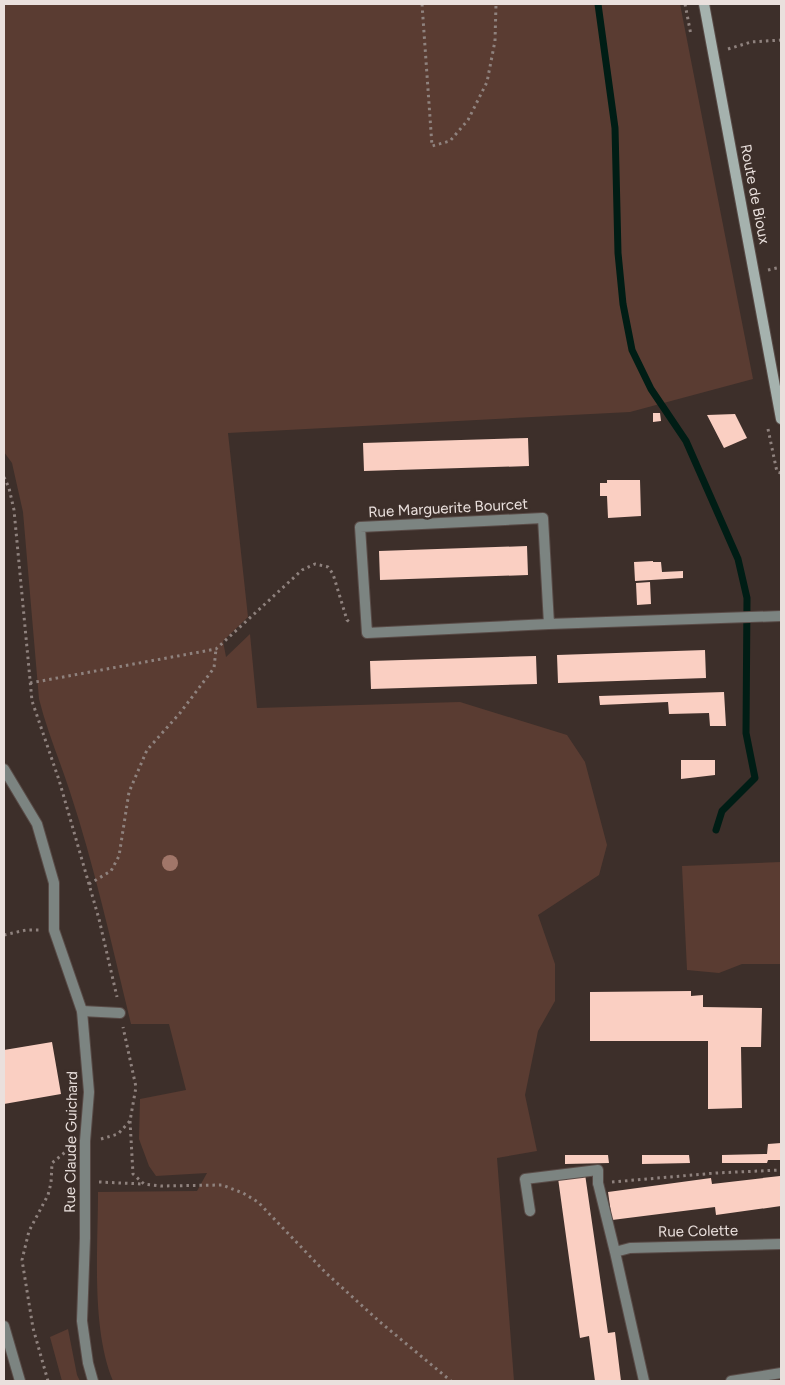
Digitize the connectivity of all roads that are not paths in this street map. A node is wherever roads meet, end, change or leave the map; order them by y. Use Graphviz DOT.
graph roads {
  1 [pos="704,4"];
  2 [pos="781,419"];
  3 [pos="781,616"];
  4 [pos="549,624"];
  5 [pos="4,769"];
  6 [pos="82,1011"];
  7 [pos="120,1013"];
  8 [pos="530,1211"];
  9 [pos="781,1244"];
  10 [pos="616,1252"];
  11 [pos="4,1326"];
  12 [pos="781,1373"];
  13 [pos="20,1381"];
  14 [pos="93,1381"];
  15 [pos="644,1381"];
  16 [pos="731,1381"];
  1 -- 2 [label="main road, Route de Bioux"];
  3 -- 4 [label="street"];
  4 -- 4 [label="street, Rue Marguerite Bourcet"];
  5 -- 6 [label="street, Rue Claude Guichard"];
  6 -- 7 [label="street"];
  6 -- 14 [label="street, Rue Claude Guichard"];
  8 -- 10 [label="street"];
  9 -- 10 [label="street, Rue Colette"];
  10 -- 15 [label="street"];
  11 -- 13 [label="street"];
  12 -- 16 [label="street"];
}
